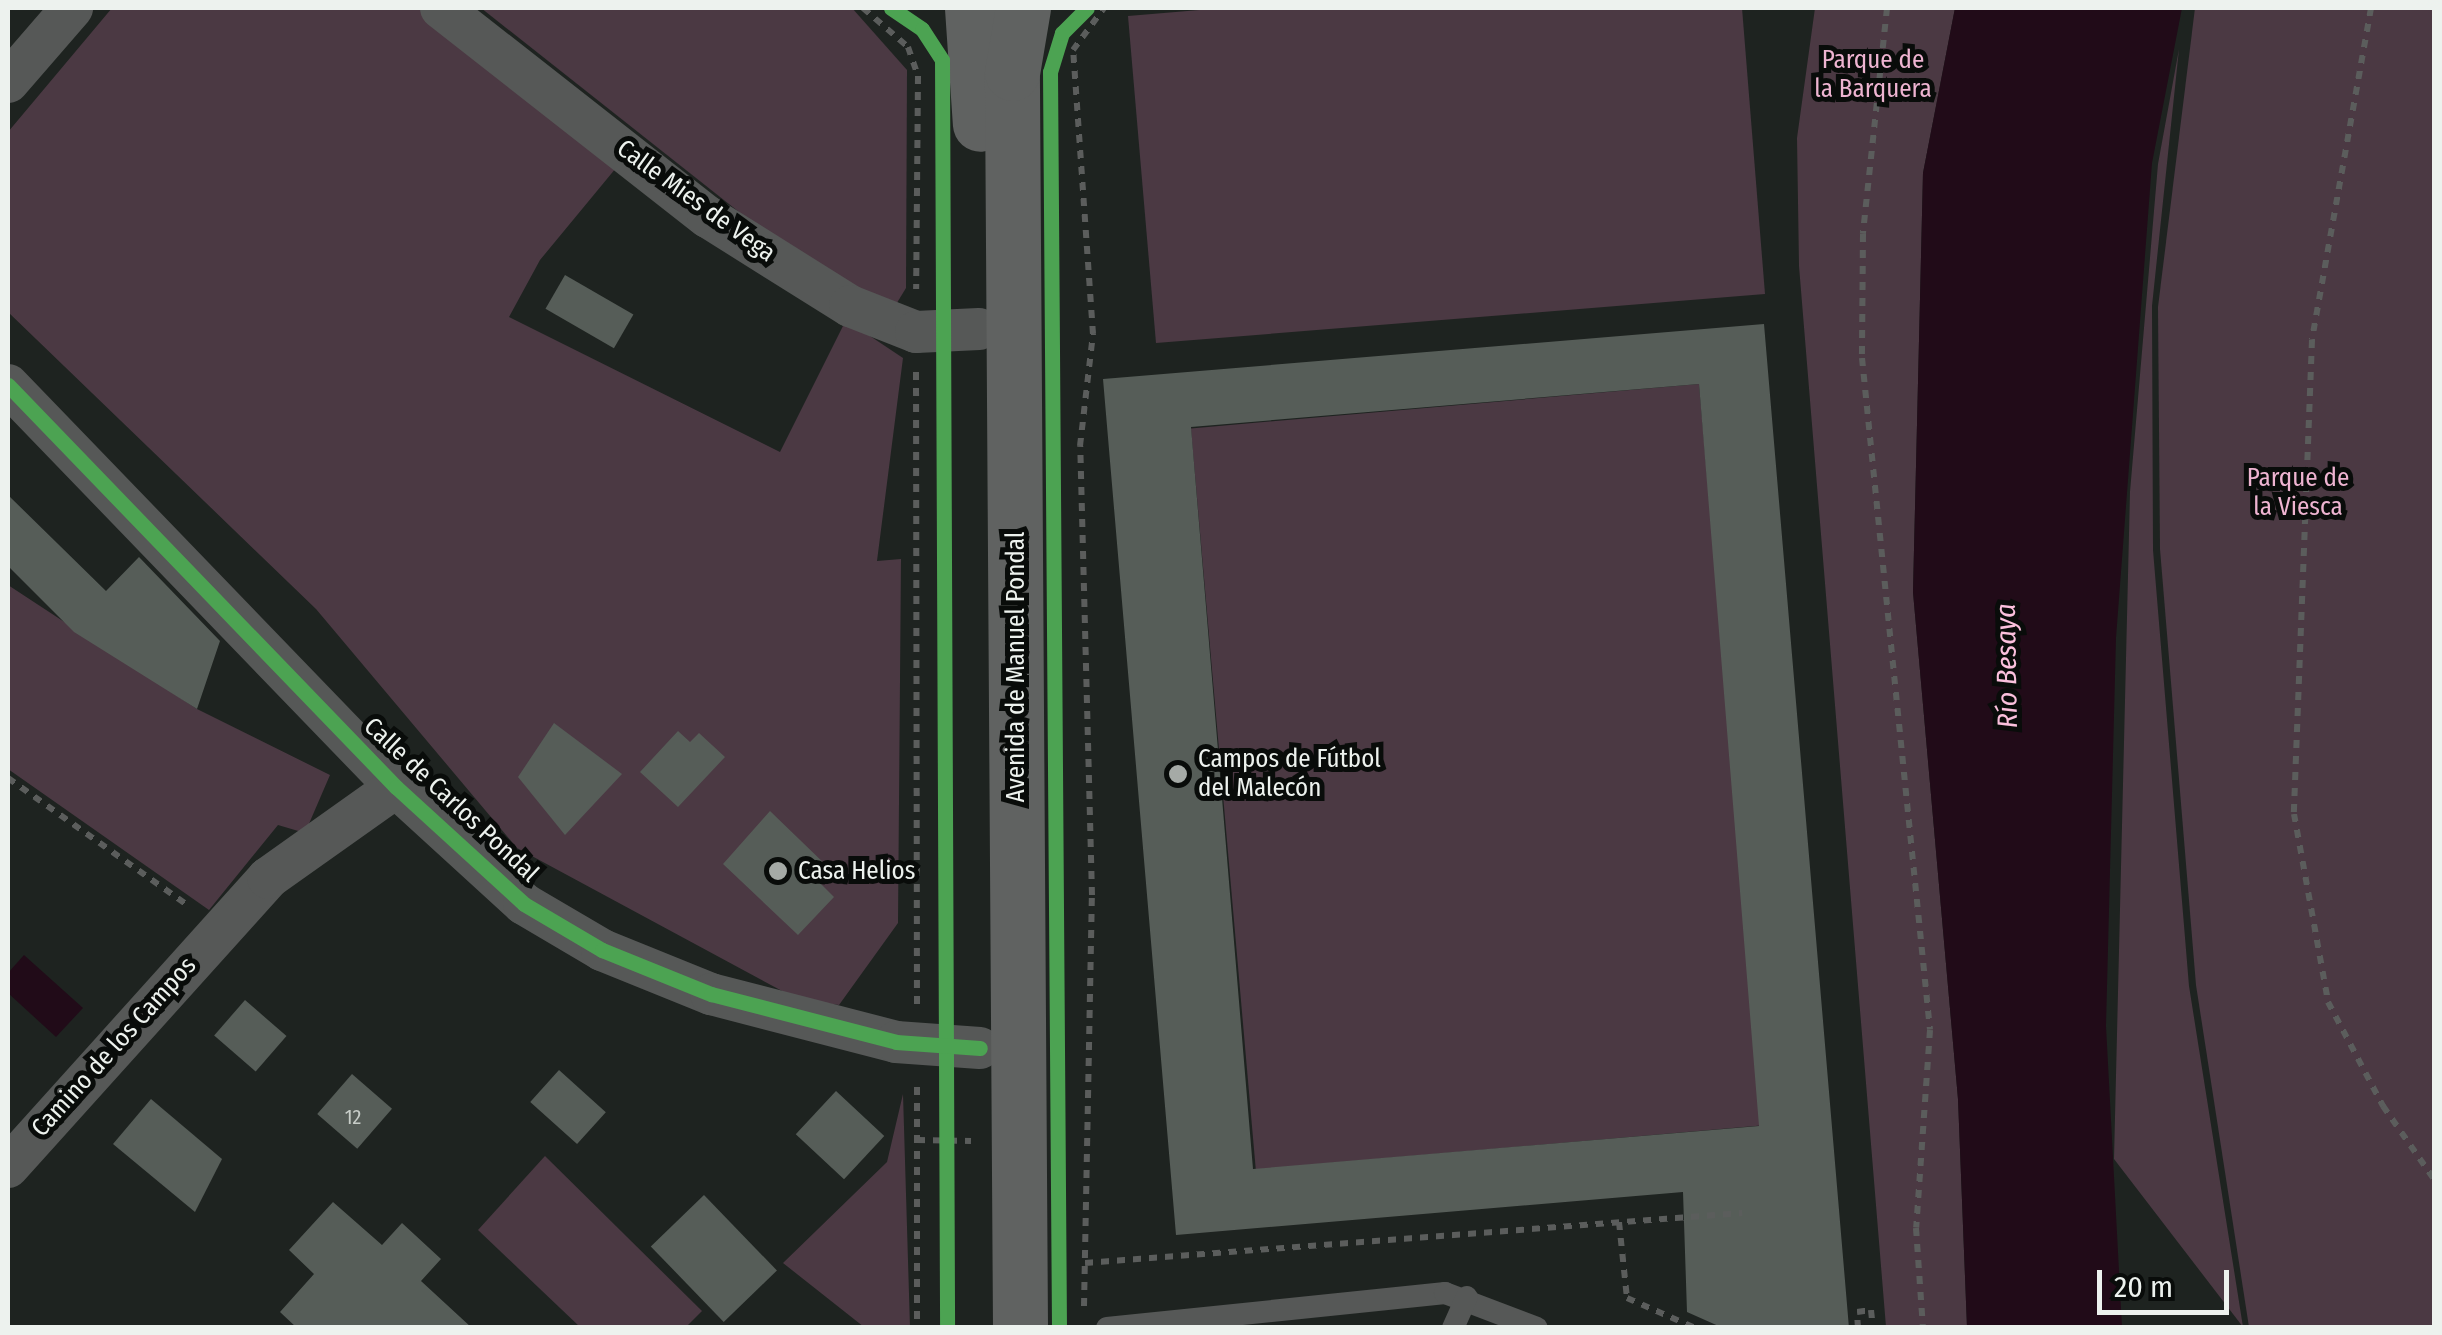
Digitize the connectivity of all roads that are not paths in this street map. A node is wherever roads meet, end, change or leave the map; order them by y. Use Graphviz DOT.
graph roads {
  1 [pos="72,8"];
  2 [pos="441,8"];
  3 [pos="972,8"];
  4 [pos="1023,8"];
  5 [pos="8,82"];
  6 [pos="979,330"];
  7 [pos="8,384"];
  8 [pos="396,787"];
  9 [pos="980,1048"];
  10 [pos="8,1167"];
  11 [pos="1466,1297"];
  12 [pos="983,1328"];
  13 [pos="1020,1328"];
  14 [pos="1107,1328"];
  15 [pos="1453,1328"];
  16 [pos="1537,1328"];
  1 -- 5 [label="street"];
  2 -- 6 [label="street, Calle Mies de Vega"];
  3 -- 6 [label="main road, Avenida de Manuel Pondal"];
  4 -- 13 [label="main road, Avenida de Manuel Pondal"];
  6 -- 9 [label="main road, Avenida de Manuel Pondal"];
  7 -- 8 [label="street, Calle de Carlos Pondal"];
  8 -- 9 [label="street, Calle de Carlos Pondal"];
  8 -- 10 [label="street, Camino de los Campos"];
  9 -- 12 [label="main road, Avenida de Manuel Pondal"];
  11 -- 14 [label="lane"];
  11 -- 15 [label="lane"];
  11 -- 16 [label="lane"];
}
